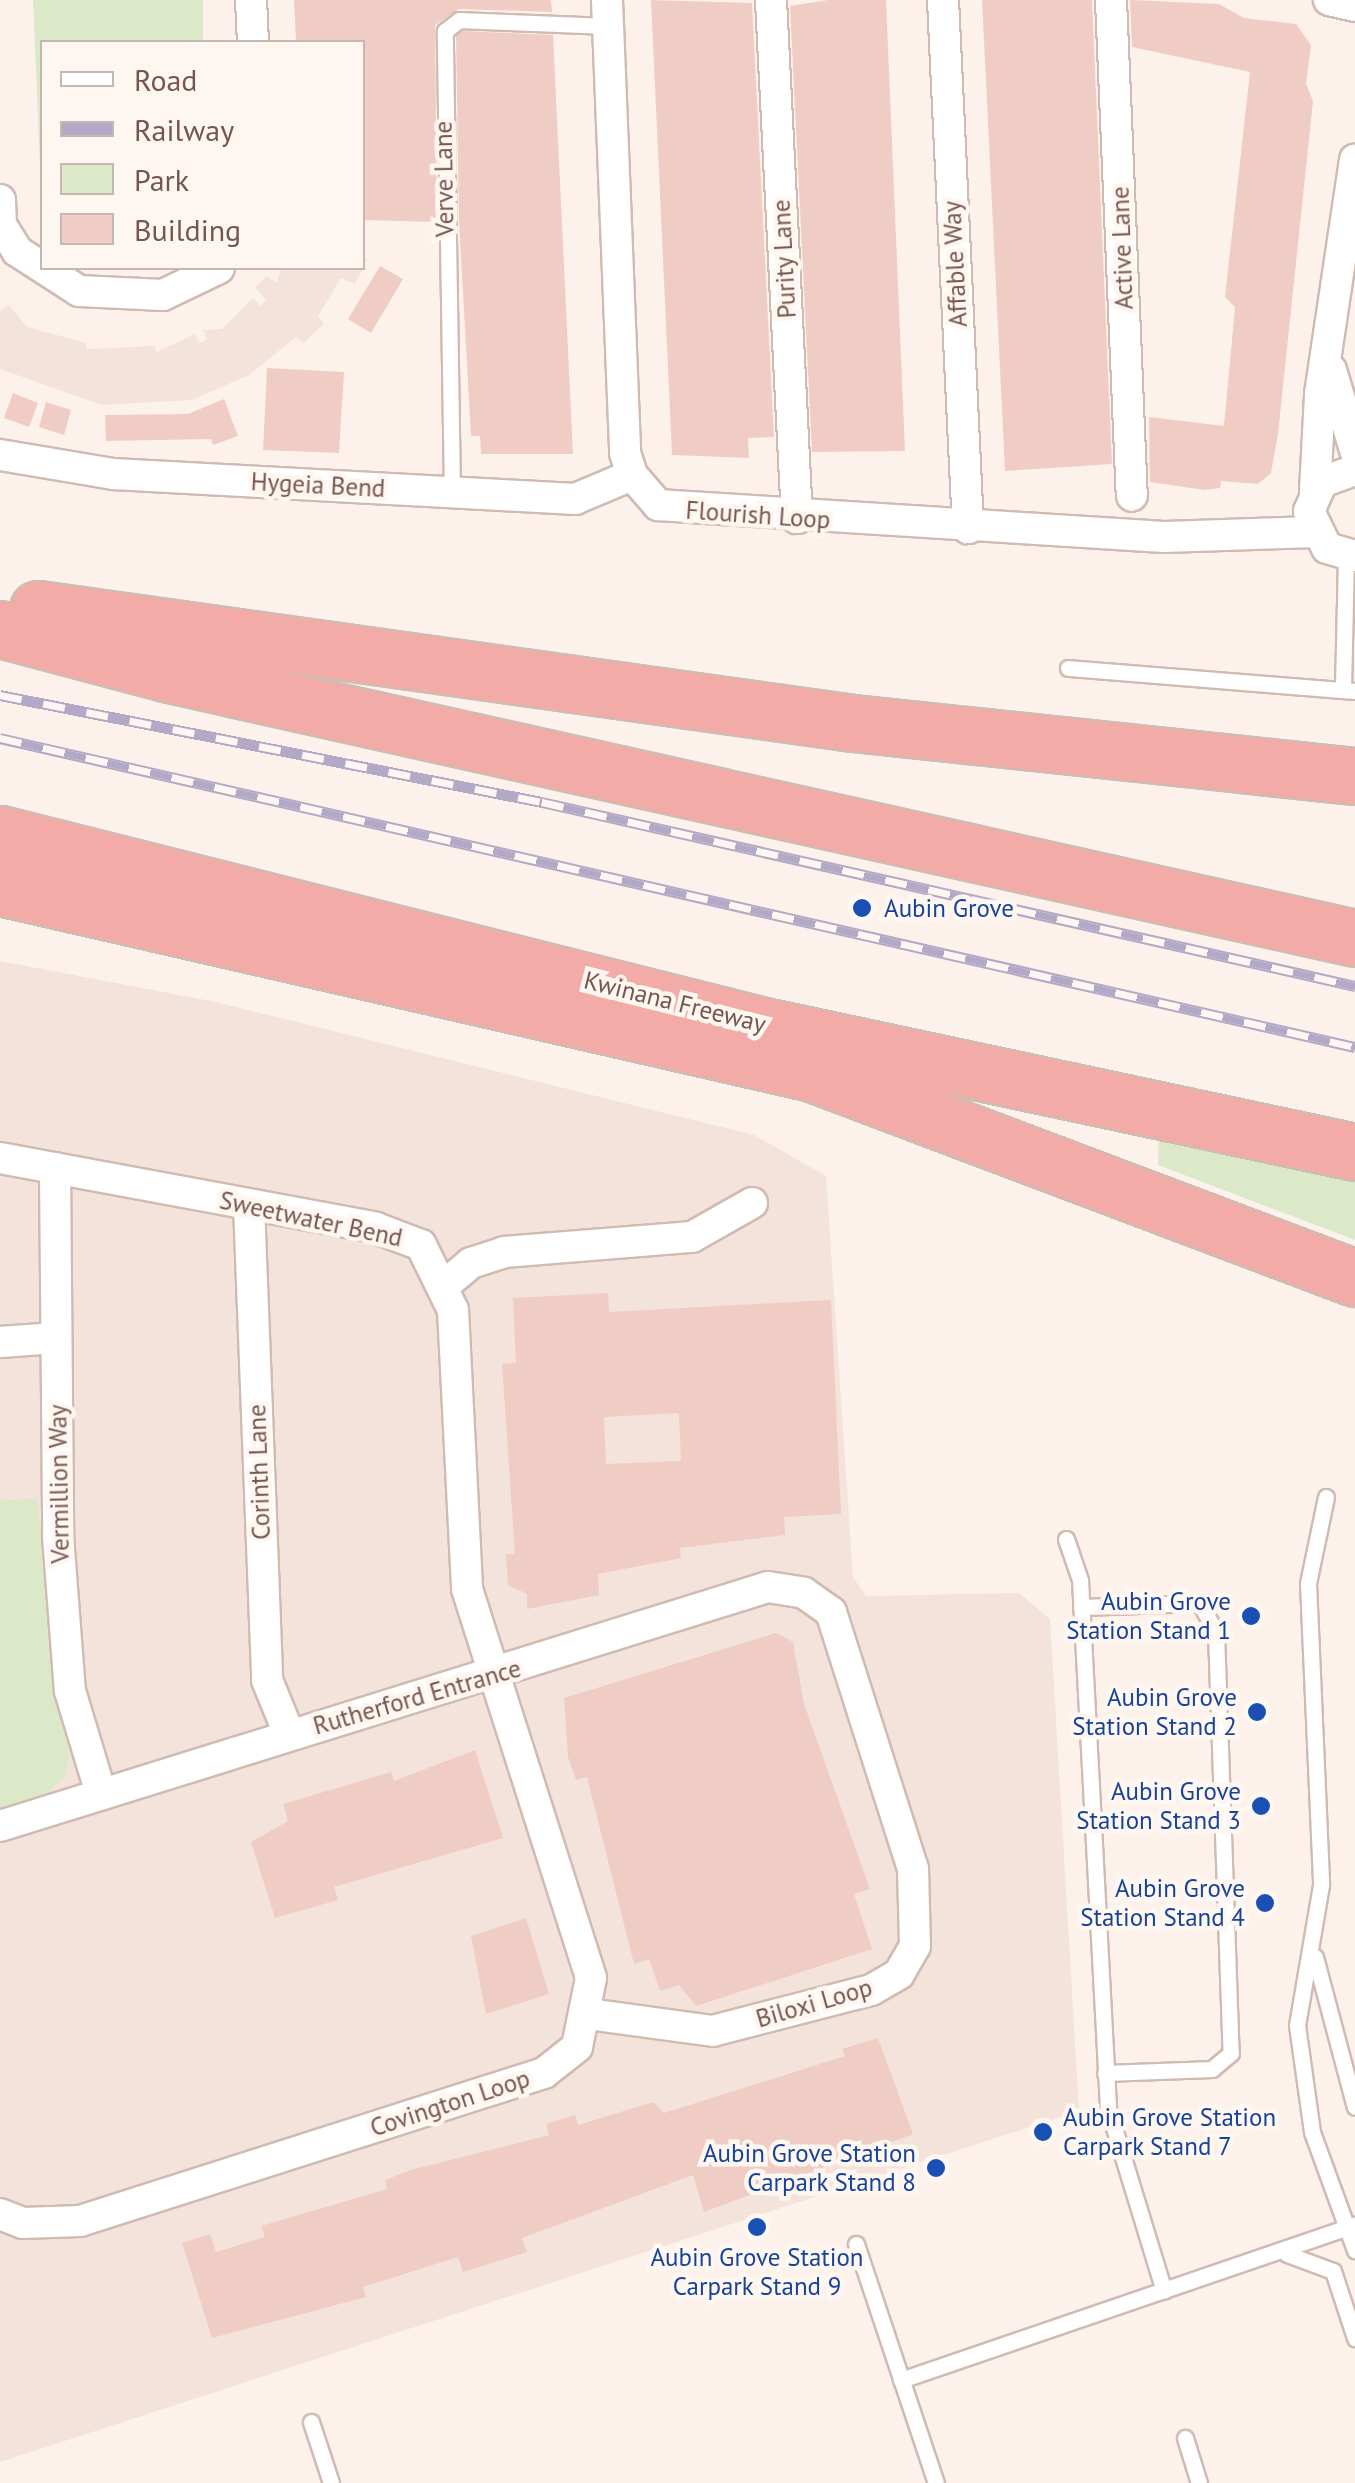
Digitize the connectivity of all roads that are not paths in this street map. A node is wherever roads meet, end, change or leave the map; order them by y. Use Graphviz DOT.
graph roads {
  1 [pos="251,0"];
  2 [pos="771,0"];
  3 [pos="943,0"];
  4 [pos="1111,0"];
  5 [pos="1330,0"];
  6 [pos="1355,6"];
  7 [pos="607,13"];
  8 [pos="253,40"];
  9 [pos="1355,160"];
  10 [pos="0,200"];
  11 [pos="40,266"];
  12 [pos="46,270"];
  13 [pos="215,270"];
  14 [pos="1330,362"];
  15 [pos="1355,450"];
  16 [pos="0,455"];
  17 [pos="1355,470"];
  18 [pos="632,475"];
  19 [pos="1315,491"];
  20 [pos="452,493"];
  21 [pos="1132,496"];
  22 [pos="797,518"];
  23 [pos="968,528"];
  24 [pos="1314,532"];
  25 [pos="1350,556"];
  26 [pos="0,604"];
  27 [pos="0,629"];
  28 [pos="1068,668"];
  29 [pos="1349,690"];
  30 [pos="1355,776"];
  31 [pos="0,834"];
  32 [pos="0,887"];
  33 [pos="1355,938"];
  34 [pos="1355,1152"];
  35 [pos="0,1158"];
  36 [pos="55,1168"];
  37 [pos="752,1202"];
  38 [pos="250,1204"];
  39 [pos="1355,1278"];
  40 [pos="446,1284"];
  41 [pos="56,1338"];
  42 [pos="0,1342"];
  43 [pos="1326,1497"];
  44 [pos="1066,1539"];
  45 [pos="1081,1608"];
  46 [pos="831,1612"];
  47 [pos="492,1676"];
  48 [pos="289,1734"];
  49 [pos="101,1794"];
  50 [pos="0,1826"];
  51 [pos="1314,1953"];
  52 [pos="589,2014"];
  53 [pos="1105,2074"];
  54 [pos="1355,2107"];
  55 [pos="2,2217"];
  56 [pos="1352,2226"];
  57 [pos="856,2244"];
  58 [pos="1355,2250"];
  59 [pos="1283,2254"];
  60 [pos="1164,2291"];
  61 [pos="1355,2338"];
  62 [pos="901,2380"];
  63 [pos="311,2422"];
  64 [pos="1185,2438"];
  65 [pos="331,2483"];
  66 [pos="936,2483"];
  67 [pos="1200,2483"];
  1 -- 8 [label="street"];
  2 -- 22 [label="street, Purity Lane"];
  3 -- 23 [label="street, Affable Way"];
  4 -- 21 [label="street, Active Lane"];
  5 -- 6 [label="street"];
  7 -- 18 [label="street"];
  7 -- 20 [label="lane, Verve Lane"];
  9 -- 14 [label="street"];
  10 -- 11 [label="street"];
  12 -- 13 [label="street"];
  14 -- 15 [label="street"];
  14 -- 19 [label="street"];
  16 -- 20 [label="street, Hygeia Bend"];
  17 -- 19 [label="street"];
  18 -- 20 [label="street, Hygeia Bend"];
  18 -- 22 [label="street, Flourish Loop"];
  19 -- 24 [label="street"];
  22 -- 23 [label="street, Flourish Loop"];
  23 -- 24 [label="street, Flourish Loop"];
  24 -- 25 [label="street"];
  25 -- 29 [label="lane"];
  26 -- 30 [label="highway"];
  27 -- 33 [label="highway"];
  28 -- 29 [label="lane"];
  31 -- 34 [label="highway, Kwinana Freeway"];
  32 -- 39 [label="highway"];
  35 -- 36 [label="street, Sweetwater Bend"];
  36 -- 38 [label="street, Sweetwater Bend"];
  36 -- 41 [label="street, Vermillion Way"];
  37 -- 40 [label="street"];
  38 -- 40 [label="street, Sweetwater Bend"];
  38 -- 48 [label="street, Corinth Lane"];
  40 -- 47 [label="street"];
  41 -- 42 [label="street"];
  41 -- 49 [label="street, Vermillion Way"];
  43 -- 51 [label="lane"];
  44 -- 45 [label="lane"];
  45 -- 53 [label="lane"];
  45 -- 53 [label="lane"];
  46 -- 47 [label="street, Rutherford Entrance"];
  46 -- 52 [label="street, Biloxi Loop"];
  47 -- 48 [label="street, Rutherford Entrance"];
  47 -- 52 [label="street"];
  48 -- 49 [label="street, Rutherford Entrance"];
  49 -- 50 [label="street, Rutherford Entrance"];
  51 -- 54 [label="lane"];
  51 -- 56 [label="lane"];
  52 -- 55 [label="street, Covington Loop"];
  53 -- 60 [label="lane"];
  56 -- 58 [label="lane"];
  56 -- 59 [label="lane"];
  57 -- 62 [label="lane"];
  59 -- 60 [label="lane"];
  59 -- 61 [label="lane"];
  60 -- 62 [label="lane"];
  62 -- 66 [label="lane"];
  63 -- 65 [label="lane"];
  64 -- 67 [label="lane"];
}
